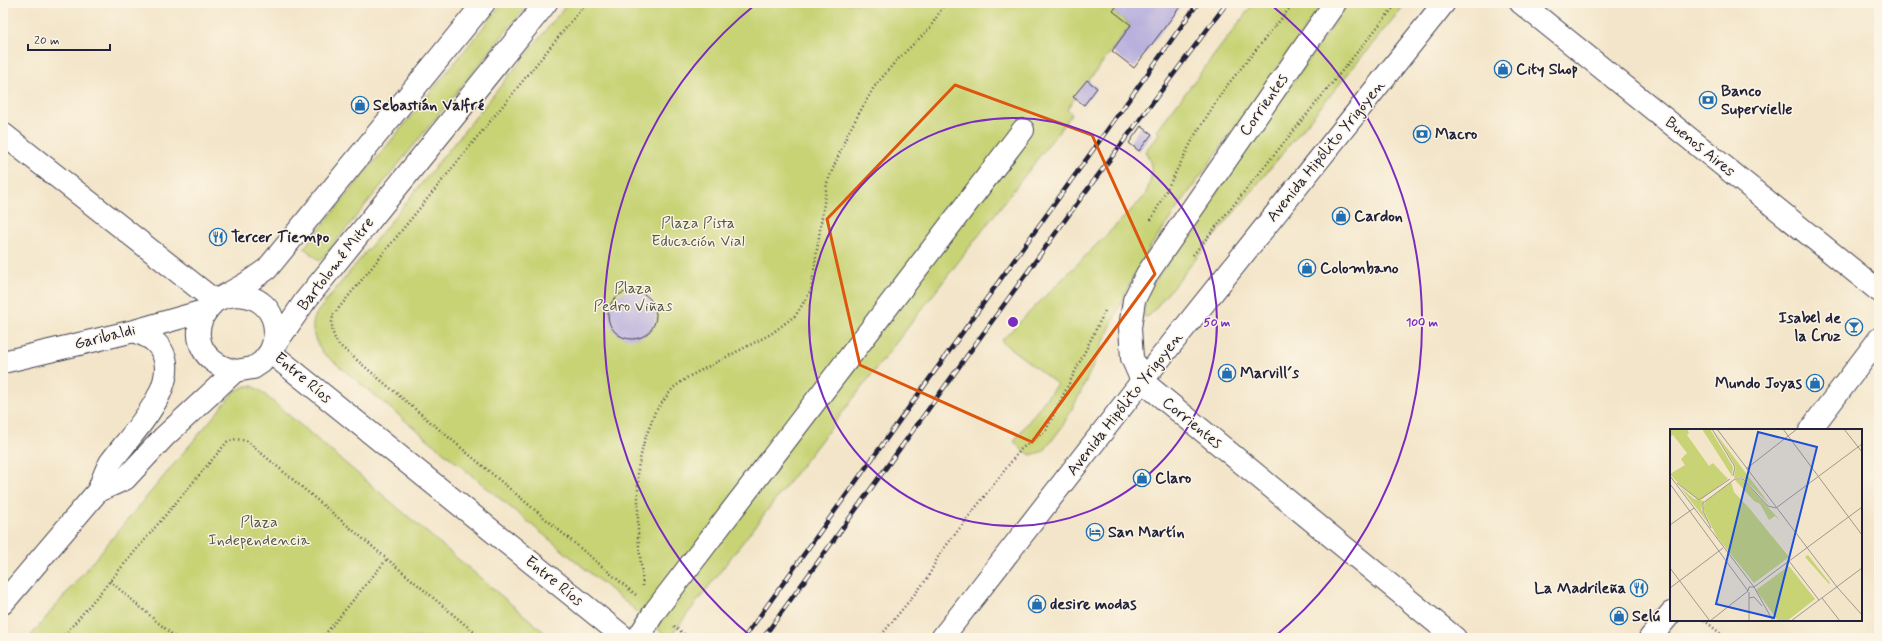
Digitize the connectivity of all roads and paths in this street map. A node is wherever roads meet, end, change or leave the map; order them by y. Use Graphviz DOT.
graph roads {
  1 [pos="484,3"];
  2 [pos="546,3"];
  3 [pos="586,3"];
  4 [pos="945,3"];
  5 [pos="1335,3"];
  6 [pos="1444,3"];
  7 [pos="1521,3"];
  8 [pos="1023,130"];
  9 [pos="3,134"];
  10 [pos="1879,291"];
  11 [pos="211,305"];
  12 [pos="1106,310"];
  13 [pos="134,331"];
  14 [pos="1879,339"];
  15 [pos="270,352"];
  16 [pos="3,362"];
  17 [pos="235,371"];
  18 [pos="1142,381"];
  19 [pos="1811,429"];
  20 [pos="98,491"];
  21 [pos="387,559"];
  22 [pos="110,581"];
  23 [pos="643,588"];
  24 [pos="640,599"];
  25 [pos="3,603"];
  26 [pos="1670,614"];
  27 [pos="1705,621"];
  28 [pos="62,638"];
  29 [pos="176,638"];
  30 [pos="322,638"];
  31 [pos="481,638"];
  32 [pos="625,638"];
  33 [pos="638,638"];
  34 [pos="879,638"];
  35 [pos="942,638"];
  36 [pos="1456,638"];
  37 [pos="1650,638"];
  38 [pos="1726,638"];
  1 -- 11 [label="street"];
  2 -- 15 [label="street, Bartolomé Mitre"];
  3 -- 24 [label="path"];
  4 -- 23 [label="path"];
  5 -- 18 [label="street, Corrientes"];
  6 -- 18 [label="street, Avenida Hipólito Yrigoyen"];
  7 -- 10 [label="street, Buenos Aires"];
  8 -- 33 [label="street"];
  9 -- 11 [label="street"];
  11 -- 13 [label="street, Garibaldi"];
  11 -- 15 [label="street, Entre Ríos"];
  11 -- 17 [label="street"];
  12 -- 34 [label="path"];
  13 -- 16 [label="street, Garibaldi"];
  13 -- 20 [label="street"];
  14 -- 19 [label="street"];
  15 -- 17 [label="street, Bartolomé Mitre"];
  15 -- 32 [label="street, Entre Ríos"];
  17 -- 20 [label="street"];
  18 -- 35 [label="street, Avenida Hipólito Yrigoyen"];
  18 -- 36 [label="street, Corrientes"];
  20 -- 25 [label="street"];
  21 -- 22 [label="path"];
  21 -- 30 [label="path"];
  21 -- 31 [label="path"];
  22 -- 28 [label="path"];
  22 -- 29 [label="path"];
  26 -- 37 [label="street"];
  27 -- 38 [label="path"];
}
